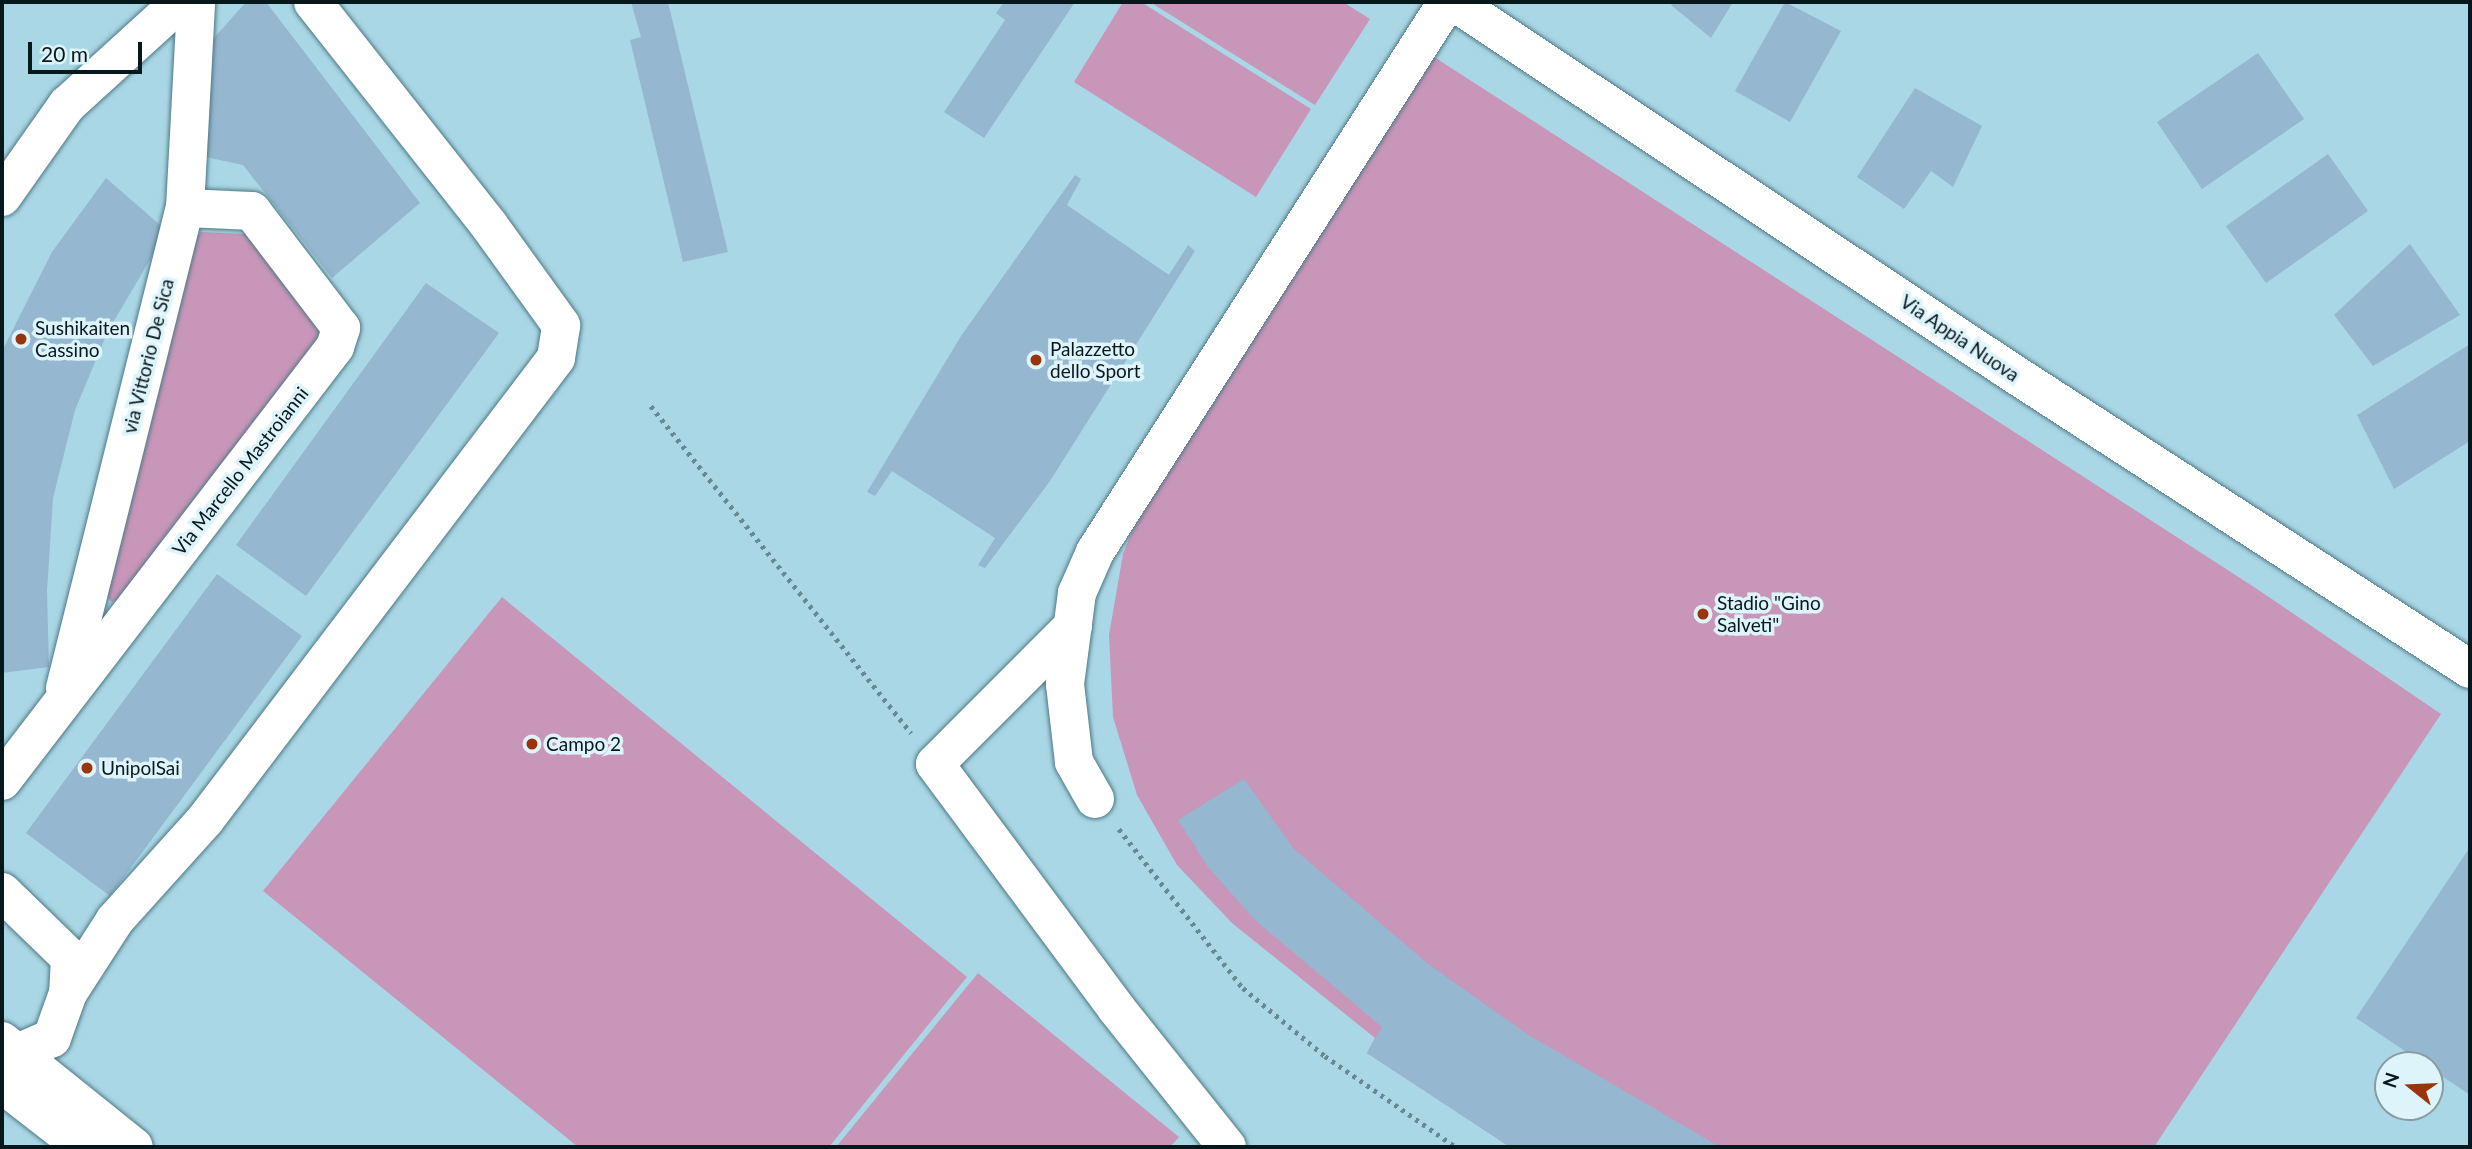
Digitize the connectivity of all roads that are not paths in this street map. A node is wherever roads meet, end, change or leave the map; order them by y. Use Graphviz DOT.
graph roads {
  1 [pos="180,2"];
  2 [pos="196,2"];
  3 [pos="313,2"];
  4 [pos="1447,2"];
  5 [pos="1454,2"];
  6 [pos="2,197"];
  7 [pos="185,208"];
  8 [pos="1073,626"];
  9 [pos="2470,669"];
  10 [pos="61,704"];
  11 [pos="2,781"];
  12 [pos="1095,799"];
  13 [pos="2,892"];
  14 [pos="68,993"];
  15 [pos="6,1060"];
  16 [pos="83,1147"];
  17 [pos="134,1147"];
  18 [pos="1227,1147"];
  1 -- 6 [label="street"];
  2 -- 7 [label="street, via Vittorio De Sica"];
  3 -- 14 [label="street"];
  4 -- 8 [label="street"];
  5 -- 9 [label="street, Via Appia Nuova"];
  7 -- 10 [label="street, via Vittorio De Sica"];
  7 -- 10 [label="street, Via Marcello Mastroianni"];
  8 -- 12 [label="street"];
  8 -- 18 [label="street"];
  10 -- 11 [label="street, Via Marcello Mastroianni"];
  13 -- 14 [label="street"];
  14 -- 15 [label="street"];
  15 -- 16 [label="street"];
  15 -- 17 [label="street"];
}
